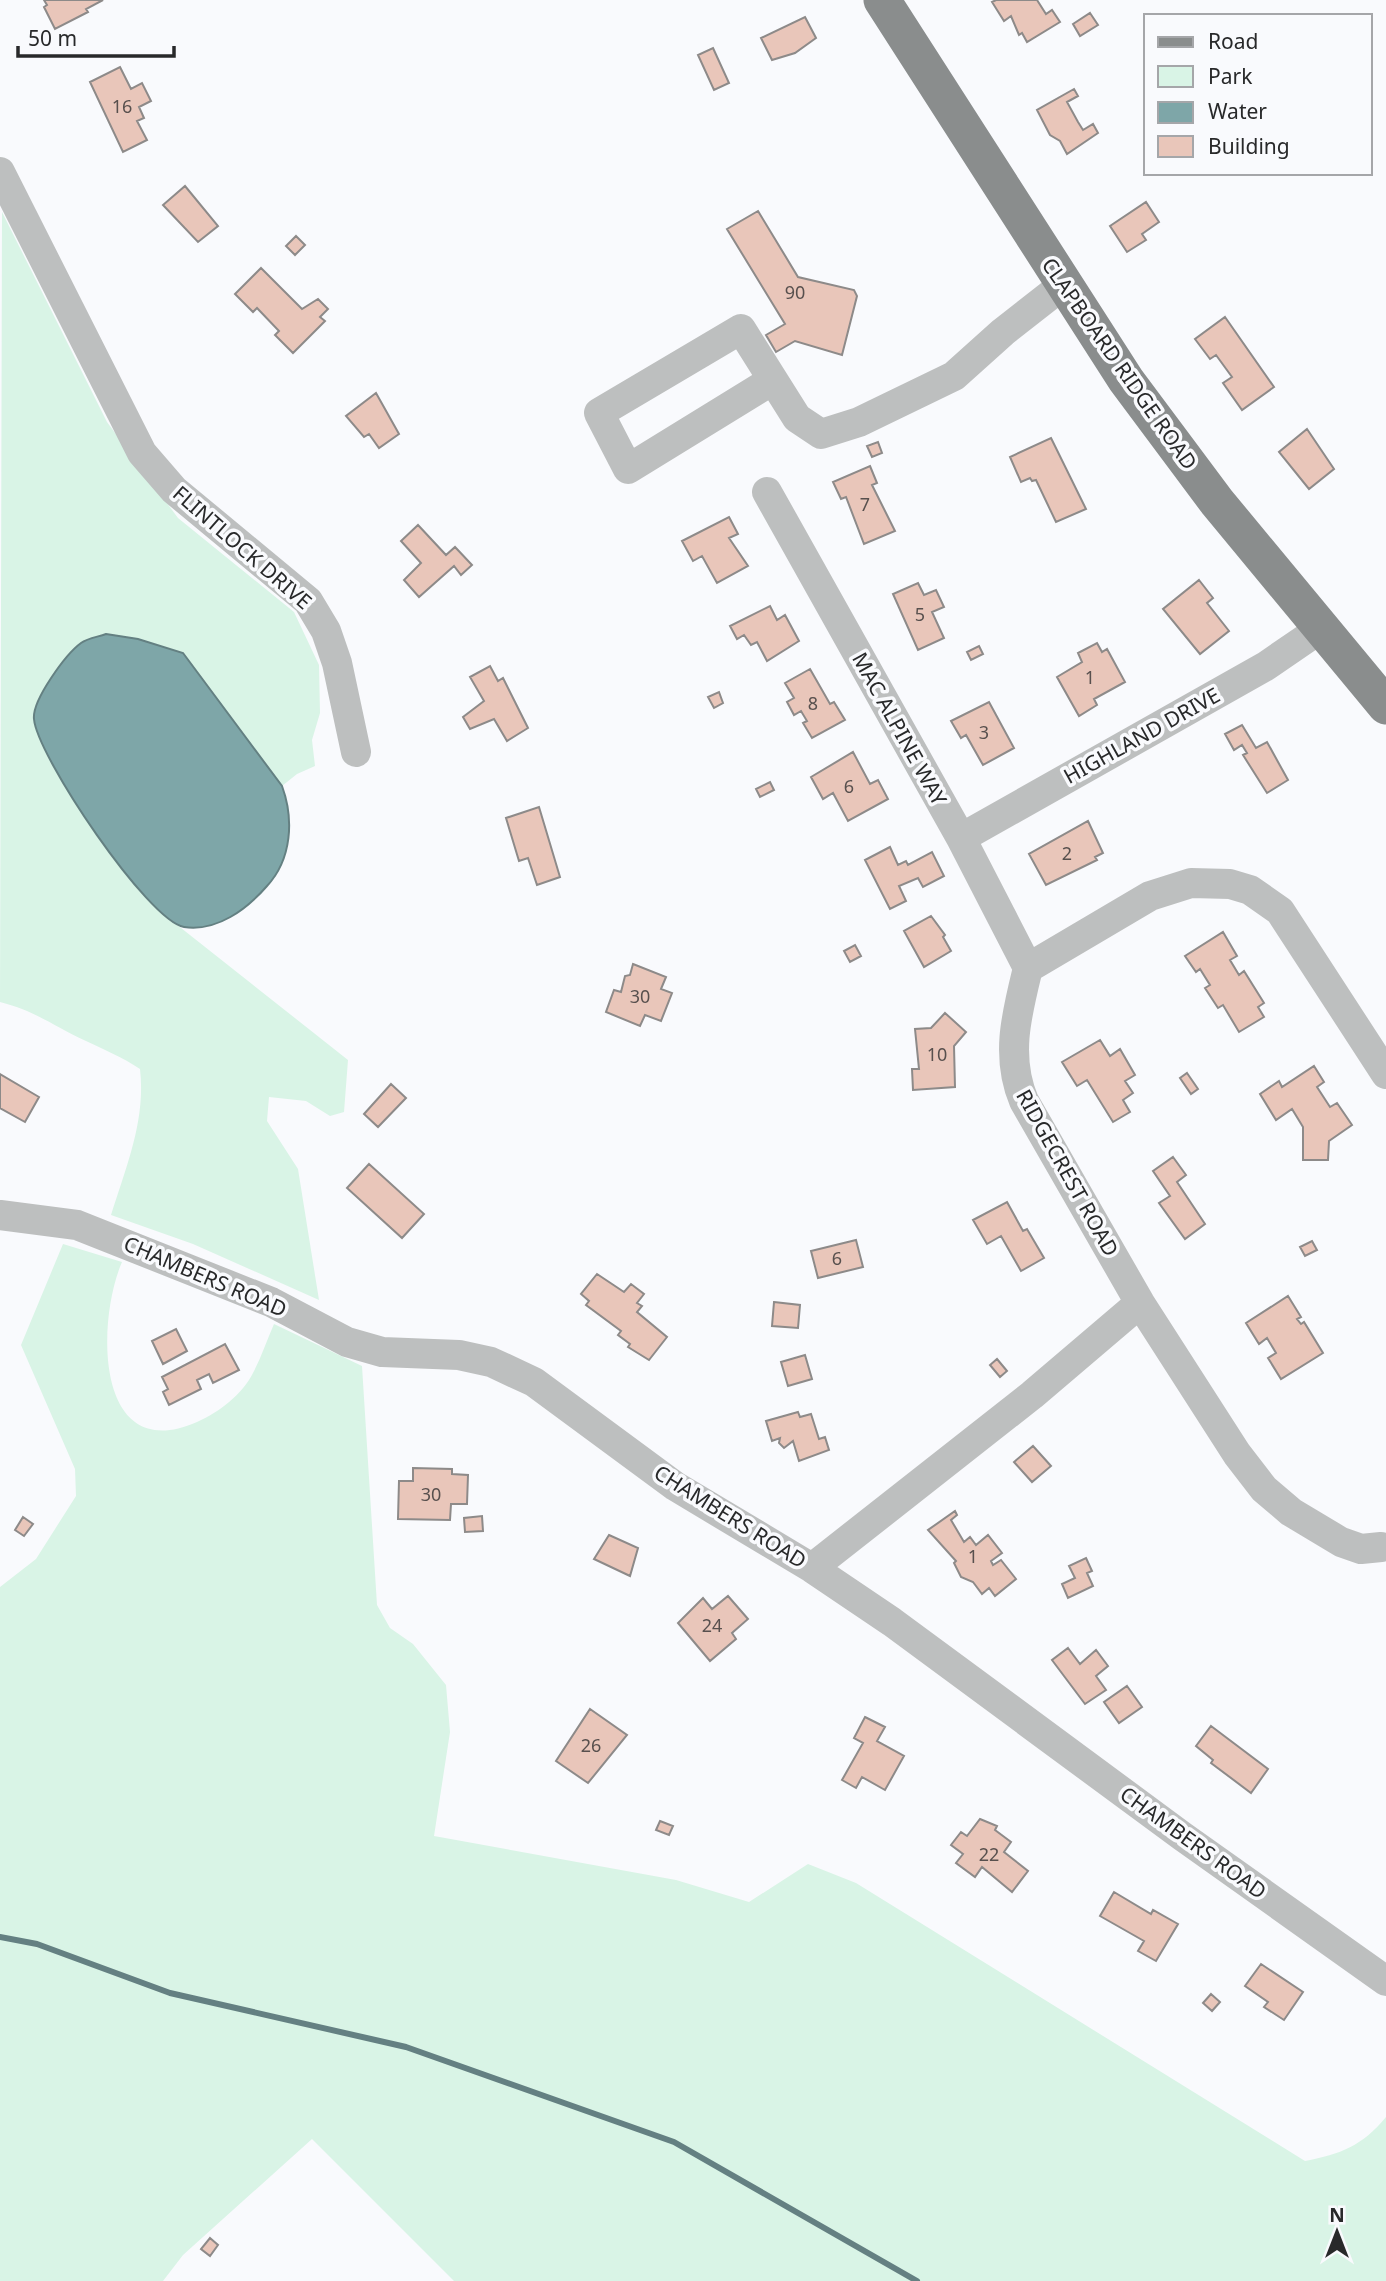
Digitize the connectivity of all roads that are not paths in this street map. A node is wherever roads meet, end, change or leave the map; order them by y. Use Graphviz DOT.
graph roads {
  1 [pos="883,0"];
  2 [pos="0,172"];
  3 [pos="1063,285"];
  4 [pos="771,381"];
  5 [pos="767,492"];
  6 [pos="1320,629"];
  7 [pos="1386,706"];
  8 [pos="356,752"];
  9 [pos="961,838"];
  10 [pos="1028,968"];
  11 [pos="1386,1074"];
  12 [pos="0,1215"];
  13 [pos="1140,1303"];
  14 [pos="1381,1547"];
  15 [pos="812,1568"];
  16 [pos="1386,1981"];
  1 -- 3 [label="main road, CLAPBOARD RIDGE ROAD"];
  2 -- 8 [label="street, FLINTLOCK DRIVE"];
  3 -- 4 [label="street"];
  3 -- 6 [label="main road, CLAPBOARD RIDGE ROAD"];
  4 -- 4 [label="street"];
  5 -- 9 [label="street, MAC ALPINE WAY"];
  6 -- 7 [label="main road, CLAPBOARD RIDGE ROAD"];
  6 -- 9 [label="street, HIGHLAND DRIVE"];
  9 -- 10 [label="street, MAC ALPINE WAY"];
  10 -- 11 [label="street"];
  10 -- 13 [label="street, RIDGECREST ROAD"];
  12 -- 15 [label="street, CHAMBERS ROAD"];
  13 -- 14 [label="street, RIDGECREST ROAD"];
  13 -- 15 [label="street"];
  15 -- 16 [label="street, CHAMBERS ROAD"];
}
